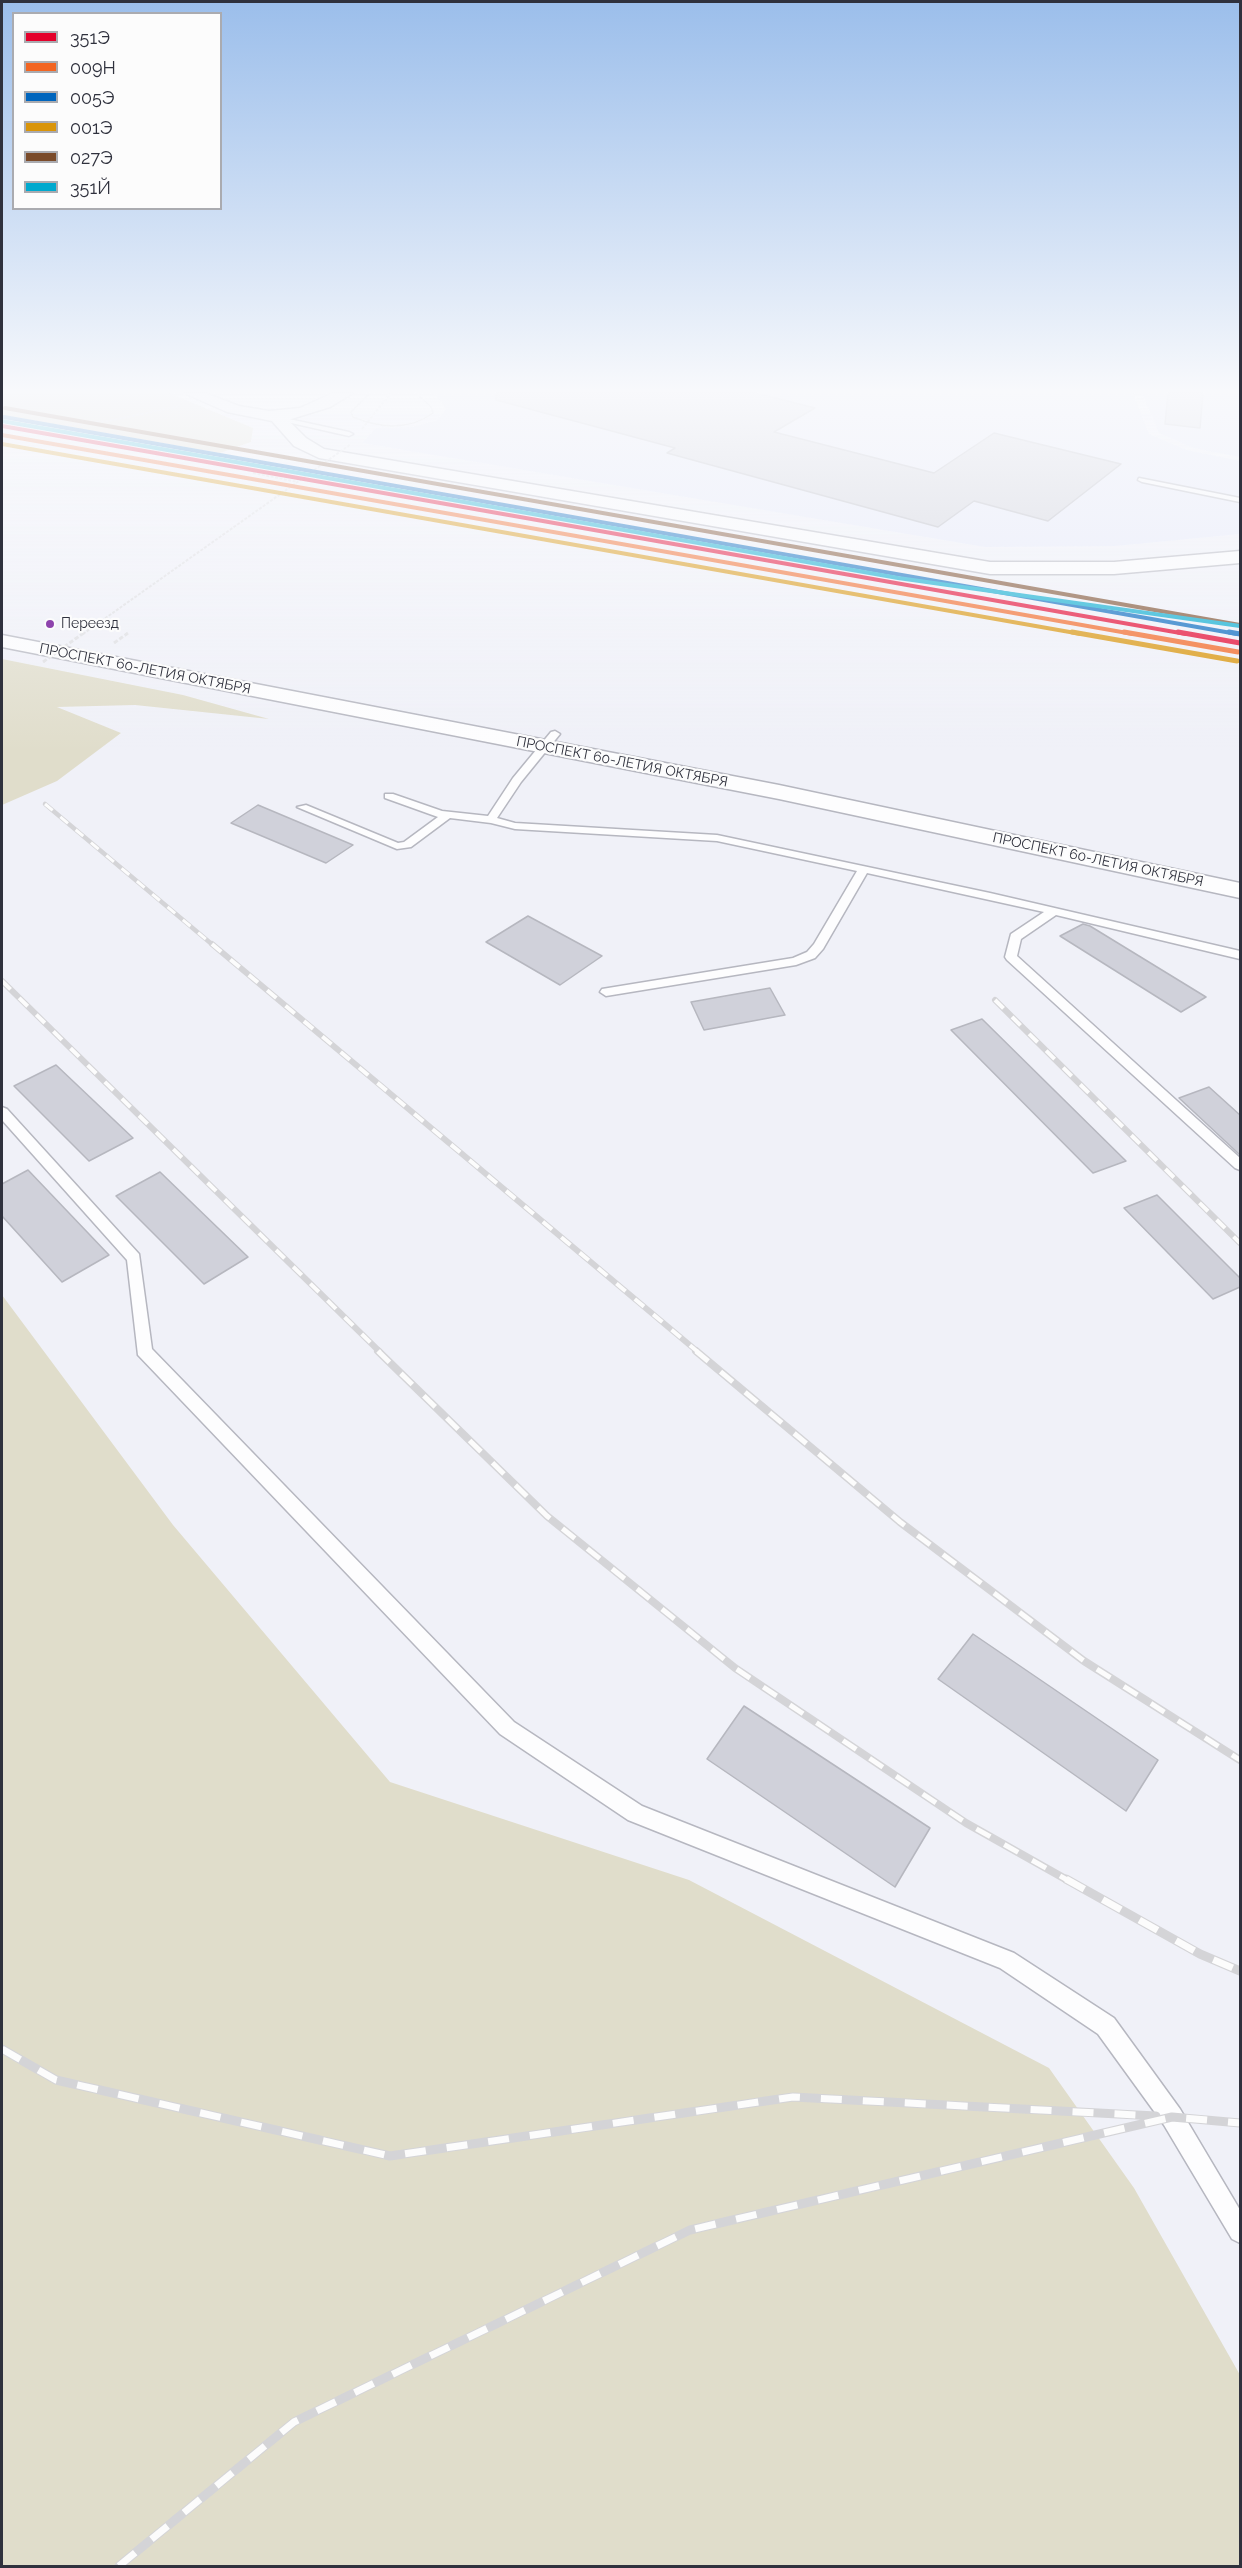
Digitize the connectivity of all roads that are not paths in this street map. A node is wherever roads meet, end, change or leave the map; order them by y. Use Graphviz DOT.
graph roads {
  1 [pos="668,513"];
  2 [pos="1240,557"];
  3 [pos="2,628"];
  4 [pos="2,641"];
  5 [pos="550,741"];
  6 [pos="389,796"];
  7 [pos="302,807"];
  8 [pos="448,815"];
  9 [pos="491,820"];
  10 [pos="863,871"];
  11 [pos="1240,873"];
  12 [pos="1240,891"];
  13 [pos="1054,911"];
  14 [pos="1240,955"];
  15 [pos="606,992"];
  16 [pos="2,1112"];
  17 [pos="1240,1165"];
  18 [pos="1240,2231"];
  1 -- 2 [label="main road"];
  3 -- 5 [label="main road, ПРОСПЕКТ 60-ЛЕТИЯ ОКТЯБРЯ"];
  4 -- 5 [label="main road, ПРОСПЕКТ 60-ЛЕТИЯ ОКТЯБРЯ"];
  5 -- 9 [label="lane"];
  5 -- 11 [label="main road, ПРОСПЕКТ 60-ЛЕТИЯ ОКТЯБРЯ"];
  5 -- 12 [label="main road, ПРОСПЕКТ 60-ЛЕТИЯ ОКТЯБРЯ"];
  6 -- 8 [label="lane"];
  7 -- 8 [label="lane"];
  8 -- 9 [label="lane"];
  9 -- 10 [label="lane"];
  10 -- 13 [label="lane"];
  10 -- 15 [label="lane"];
  13 -- 14 [label="lane"];
  13 -- 17 [label="lane"];
  16 -- 18 [label="lane"];
}
